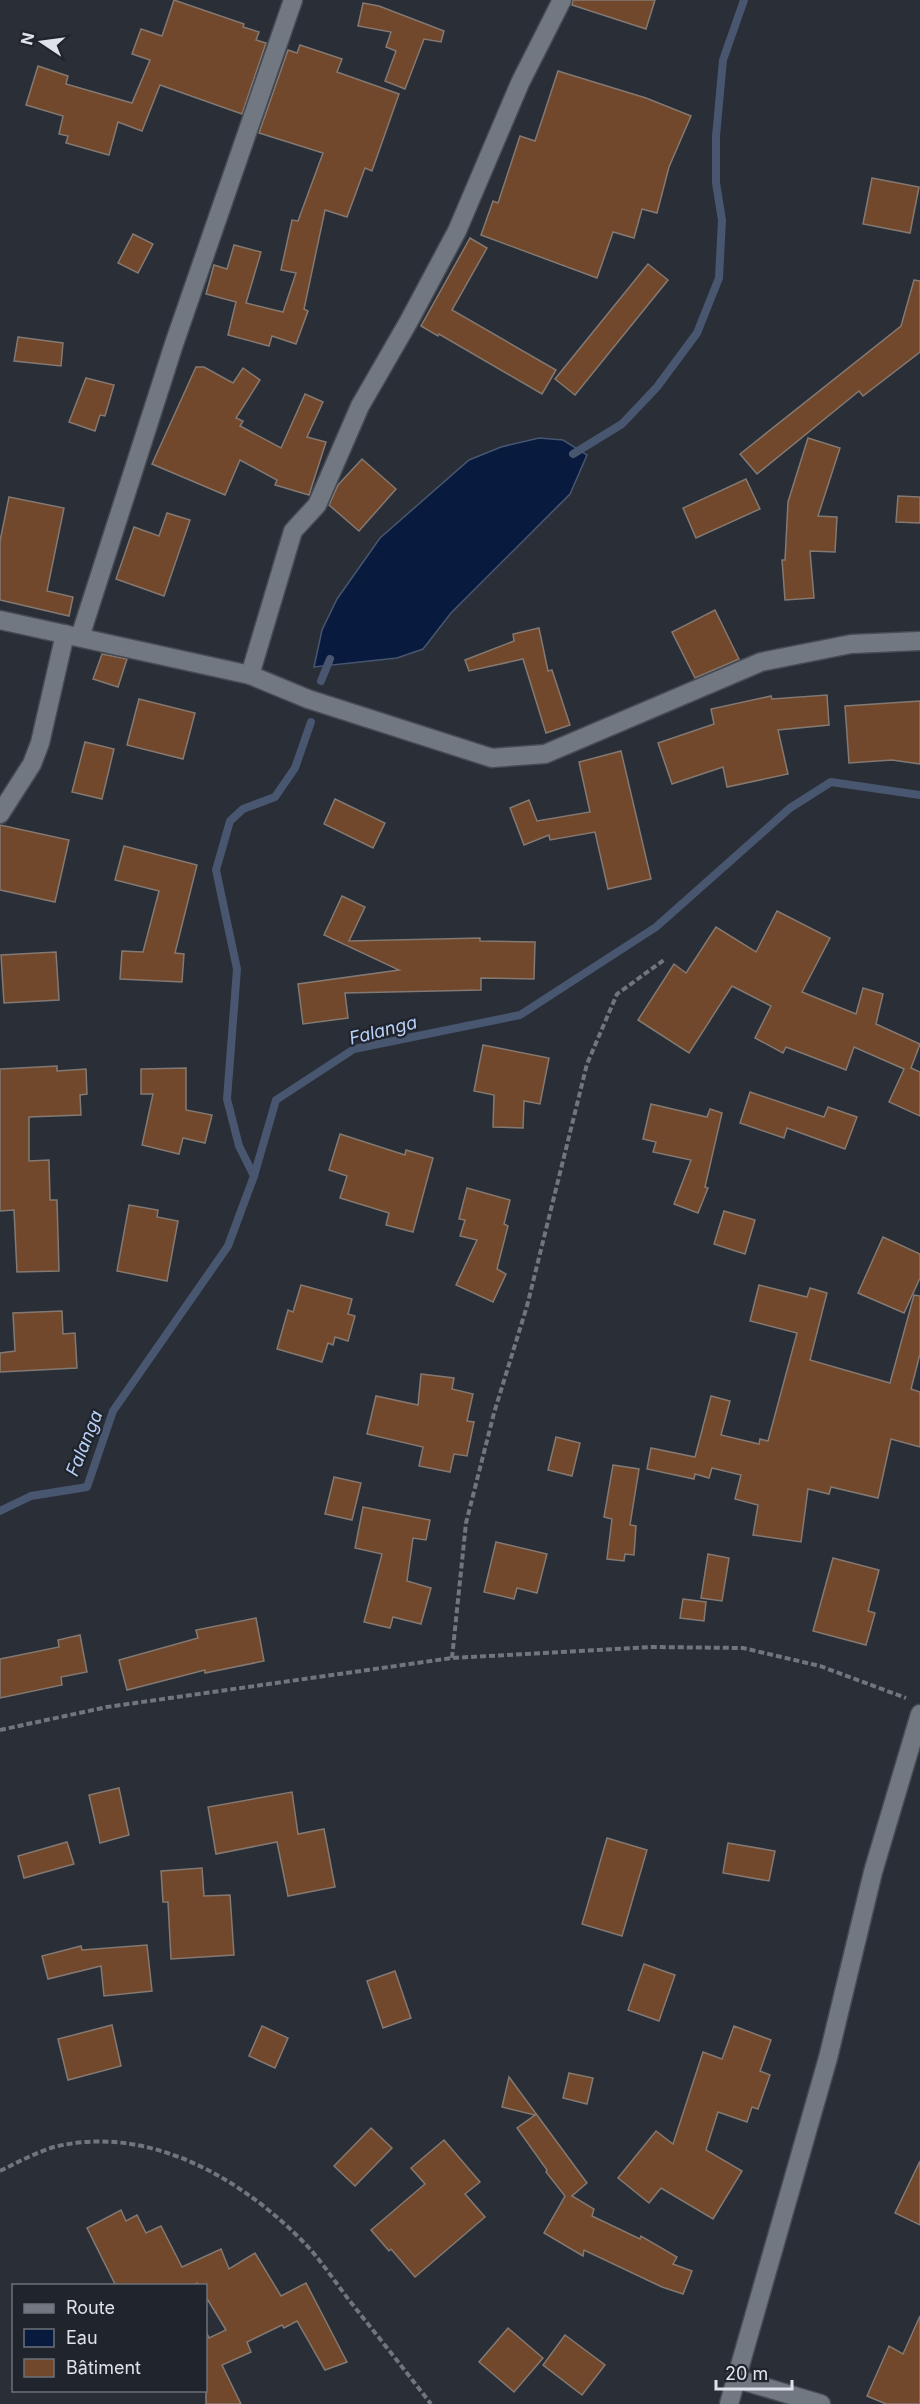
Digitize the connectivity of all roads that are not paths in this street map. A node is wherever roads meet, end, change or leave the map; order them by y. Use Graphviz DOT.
graph roads {
  1 [pos="293,0"];
  2 [pos="562,0"];
  3 [pos="0,620"];
  4 [pos="72,635"];
  5 [pos="920,641"];
  6 [pos="250,675"];
  7 [pos="0,814"];
  8 [pos="914,1707"];
  9 [pos="737,2379"];
  10 [pos="729,2404"];
  11 [pos="821,2404"];
  1 -- 4 [label="street"];
  2 -- 6 [label="street"];
  3 -- 4 [label="street"];
  4 -- 6 [label="street"];
  4 -- 7 [label="street"];
  5 -- 6 [label="street"];
  8 -- 9 [label="street"];
  9 -- 10 [label="street"];
  9 -- 11 [label="street"];
}
